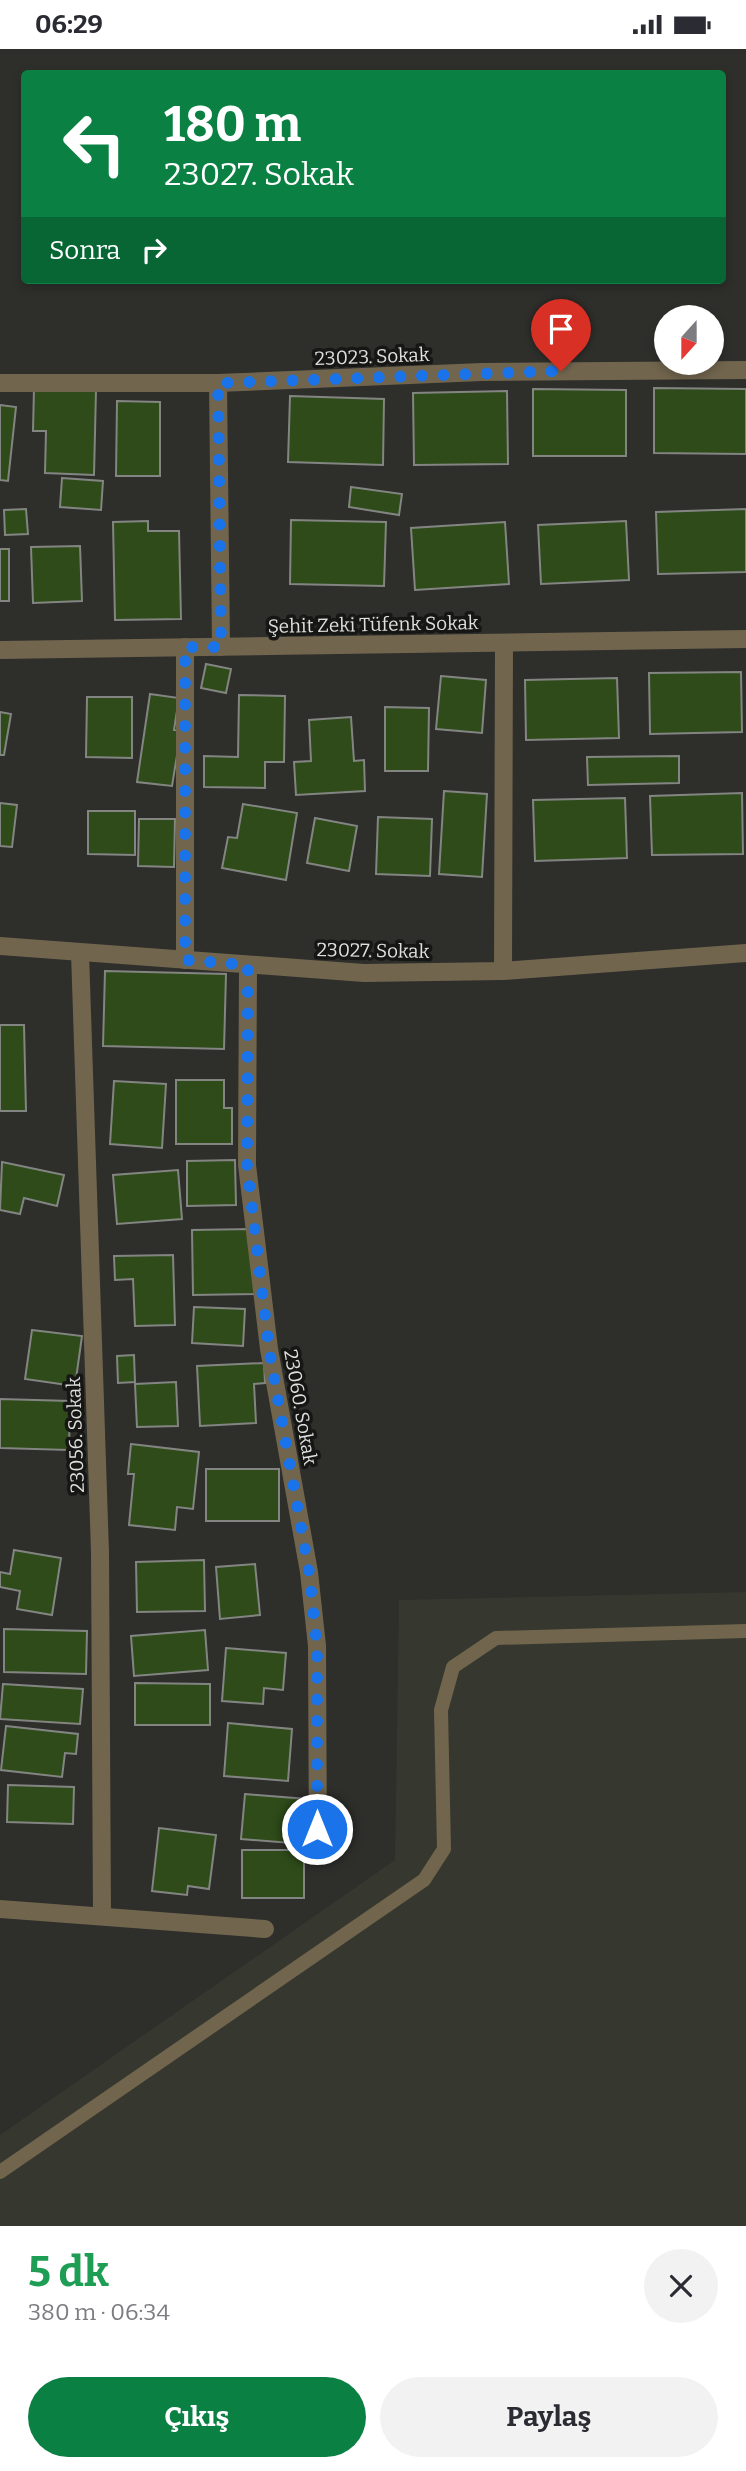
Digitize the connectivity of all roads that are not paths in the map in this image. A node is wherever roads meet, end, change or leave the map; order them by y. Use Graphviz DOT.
graph roads {
  1 [pos="746,370"];
  2 [pos="0,383"];
  3 [pos="218,383"];
  4 [pos="746,639"];
  5 [pos="504,643"];
  6 [pos="185,647"];
  7 [pos="221,647"];
  8 [pos="0,650"];
  9 [pos="0,946"];
  10 [pos="80,953"];
  11 [pos="746,953"];
  12 [pos="185,960"];
  13 [pos="248,965"];
  14 [pos="503,971"];
  15 [pos="746,1631"];
  16 [pos="318,1855"];
  17 [pos="0,1909"];
  18 [pos="102,1916"];
  19 [pos="265,1929"];
  20 [pos="0,2172"];
  1 -- 3 [label="street, 23023. Sokak"];
  2 -- 3 [label="street, 23023. Sokak"];
  3 -- 7 [label="street"];
  4 -- 5 [label="street, Şehit Zeki Tüfenk Sokak"];
  5 -- 7 [label="street, Şehit Zeki Tüfenk Sokak"];
  5 -- 14 [label="street"];
  6 -- 7 [label="street, Şehit Zeki Tüfenk Sokak"];
  6 -- 8 [label="street, Şehit Zeki Tüfenk Sokak"];
  6 -- 12 [label="street"];
  9 -- 10 [label="street, 23027. Sokak"];
  10 -- 12 [label="street, 23027. Sokak"];
  10 -- 18 [label="street, 23056. Sokak"];
  11 -- 14 [label="street, 23027. Sokak"];
  12 -- 13 [label="street, 23027. Sokak"];
  13 -- 14 [label="street, 23027. Sokak"];
  13 -- 16 [label="street, 23060. Sokak"];
  15 -- 20 [label="lane"];
  17 -- 18 [label="street"];
  18 -- 19 [label="street"];
}
